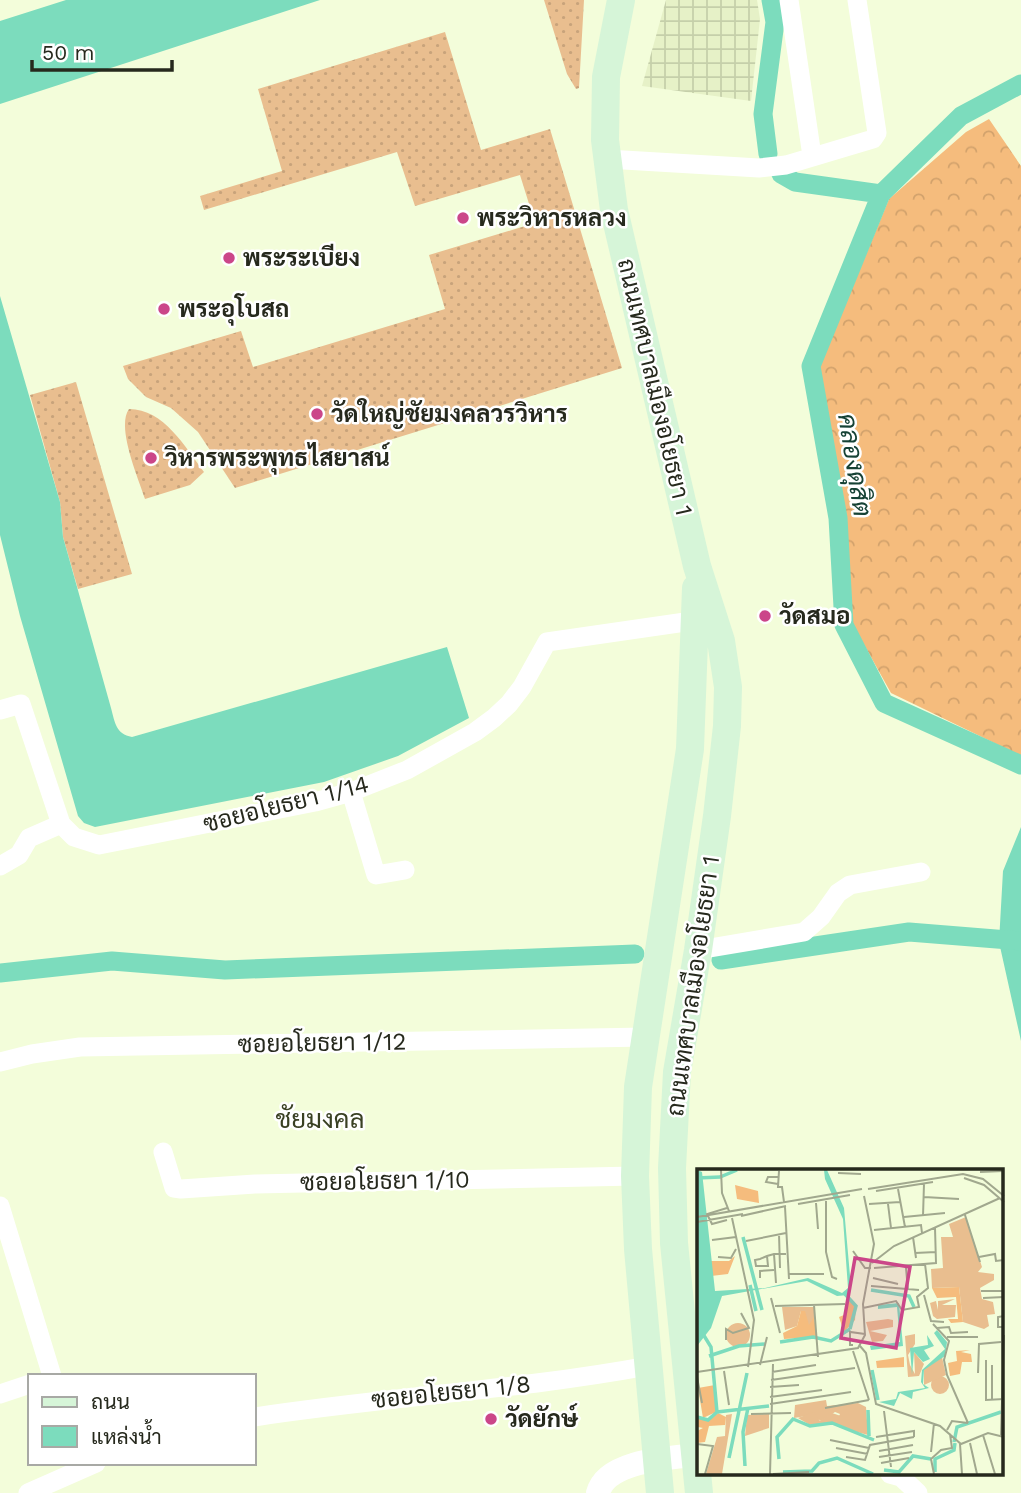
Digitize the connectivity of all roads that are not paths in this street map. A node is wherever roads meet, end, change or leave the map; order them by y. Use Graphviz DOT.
graph roads {
  1 [pos="789,0"];
  2 [pos="857,0"];
  3 [pos="617,4"];
  4 [pos="812,156"];
  5 [pos="607,159"];
  6 [pos="704,619"];
  7 [pos="0,710"];
  8 [pos="351,792"];
  9 [pos="61,824"];
  10 [pos="0,866"];
  11 [pos="405,870"];
  12 [pos="921,872"];
  13 [pos="698,950"];
  14 [pos="645,1037"];
  15 [pos="0,1062"];
  16 [pos="163,1152"];
  17 [pos="635,1176"];
  18 [pos="0,1206"];
  19 [pos="6,1244"];
  20 [pos="692,1353"];
  21 [pos="648,1366"];
  22 [pos="51,1374"];
  23 [pos="28,1385"];
  24 [pos="0,1394"];
  25 [pos="256,1417"];
  26 [pos="695,1455"];
  27 [pos="656,1460"];
  28 [pos="85,1466"];
  29 [pos="697,1474"];
  30 [pos="898,1476"];
  31 [pos="28,1493"];
  32 [pos="598,1493"];
  33 [pos="660,1493"];
  34 [pos="918,1493"];
  1 -- 4 [label="street"];
  2 -- 4 [label="street"];
  3 -- 5 [label="main road, ถนนเทศบาลเมืองอโยธยา 1"];
  4 -- 5 [label="street"];
  5 -- 6 [label="main road, ถนนเทศบาลเมืองอโยธยา 1"];
  6 -- 8 [label="street, ซอยอโยธยา 1/14"];
  6 -- 13 [label="main road, ถนนเทศบาลเมืองอโยธยา 1"];
  6 -- 14 [label="main road, ถนนเทศบาลเมืองอโยธยา 1"];
  7 -- 9 [label="street"];
  8 -- 9 [label="street, ซอยอโยธยา 1/14"];
  8 -- 11 [label="street"];
  9 -- 10 [label="street"];
  12 -- 13 [label="street"];
  13 -- 20 [label="main road, ถนนเทศบาลเมืองอโยธยา 1"];
  14 -- 15 [label="street, ซอยอโยธยา 1/12"];
  14 -- 17 [label="main road, ถนนเทศบาลเมืองอโยธยา 1"];
  16 -- 17 [label="street, ซอยอโยธยา 1/10"];
  17 -- 21 [label="main road, ถนนเทศบาลเมืองอโยธยา 1"];
  18 -- 19 [label="street"];
  19 -- 22 [label="street"];
  20 -- 26 [label="main road, ถนนเทศบาลเมืองอโยธยา 1"];
  21 -- 25 [label="street, ซอยอโยธยา 1/8"];
  21 -- 27 [label="main road, ถนนเทศบาลเมืองอโยธยา 1"];
  23 -- 24 [label="street"];
  26 -- 27 [label="street"];
  26 -- 29 [label="main road, ถนนเทศบาลเมืองอโยธยา 1"];
  27 -- 32 [label="street"];
  27 -- 33 [label="main road, ถนนเทศบาลเมืองอโยธยา 1"];
  28 -- 31 [label="street"];
  30 -- 34 [label="street"];
}
